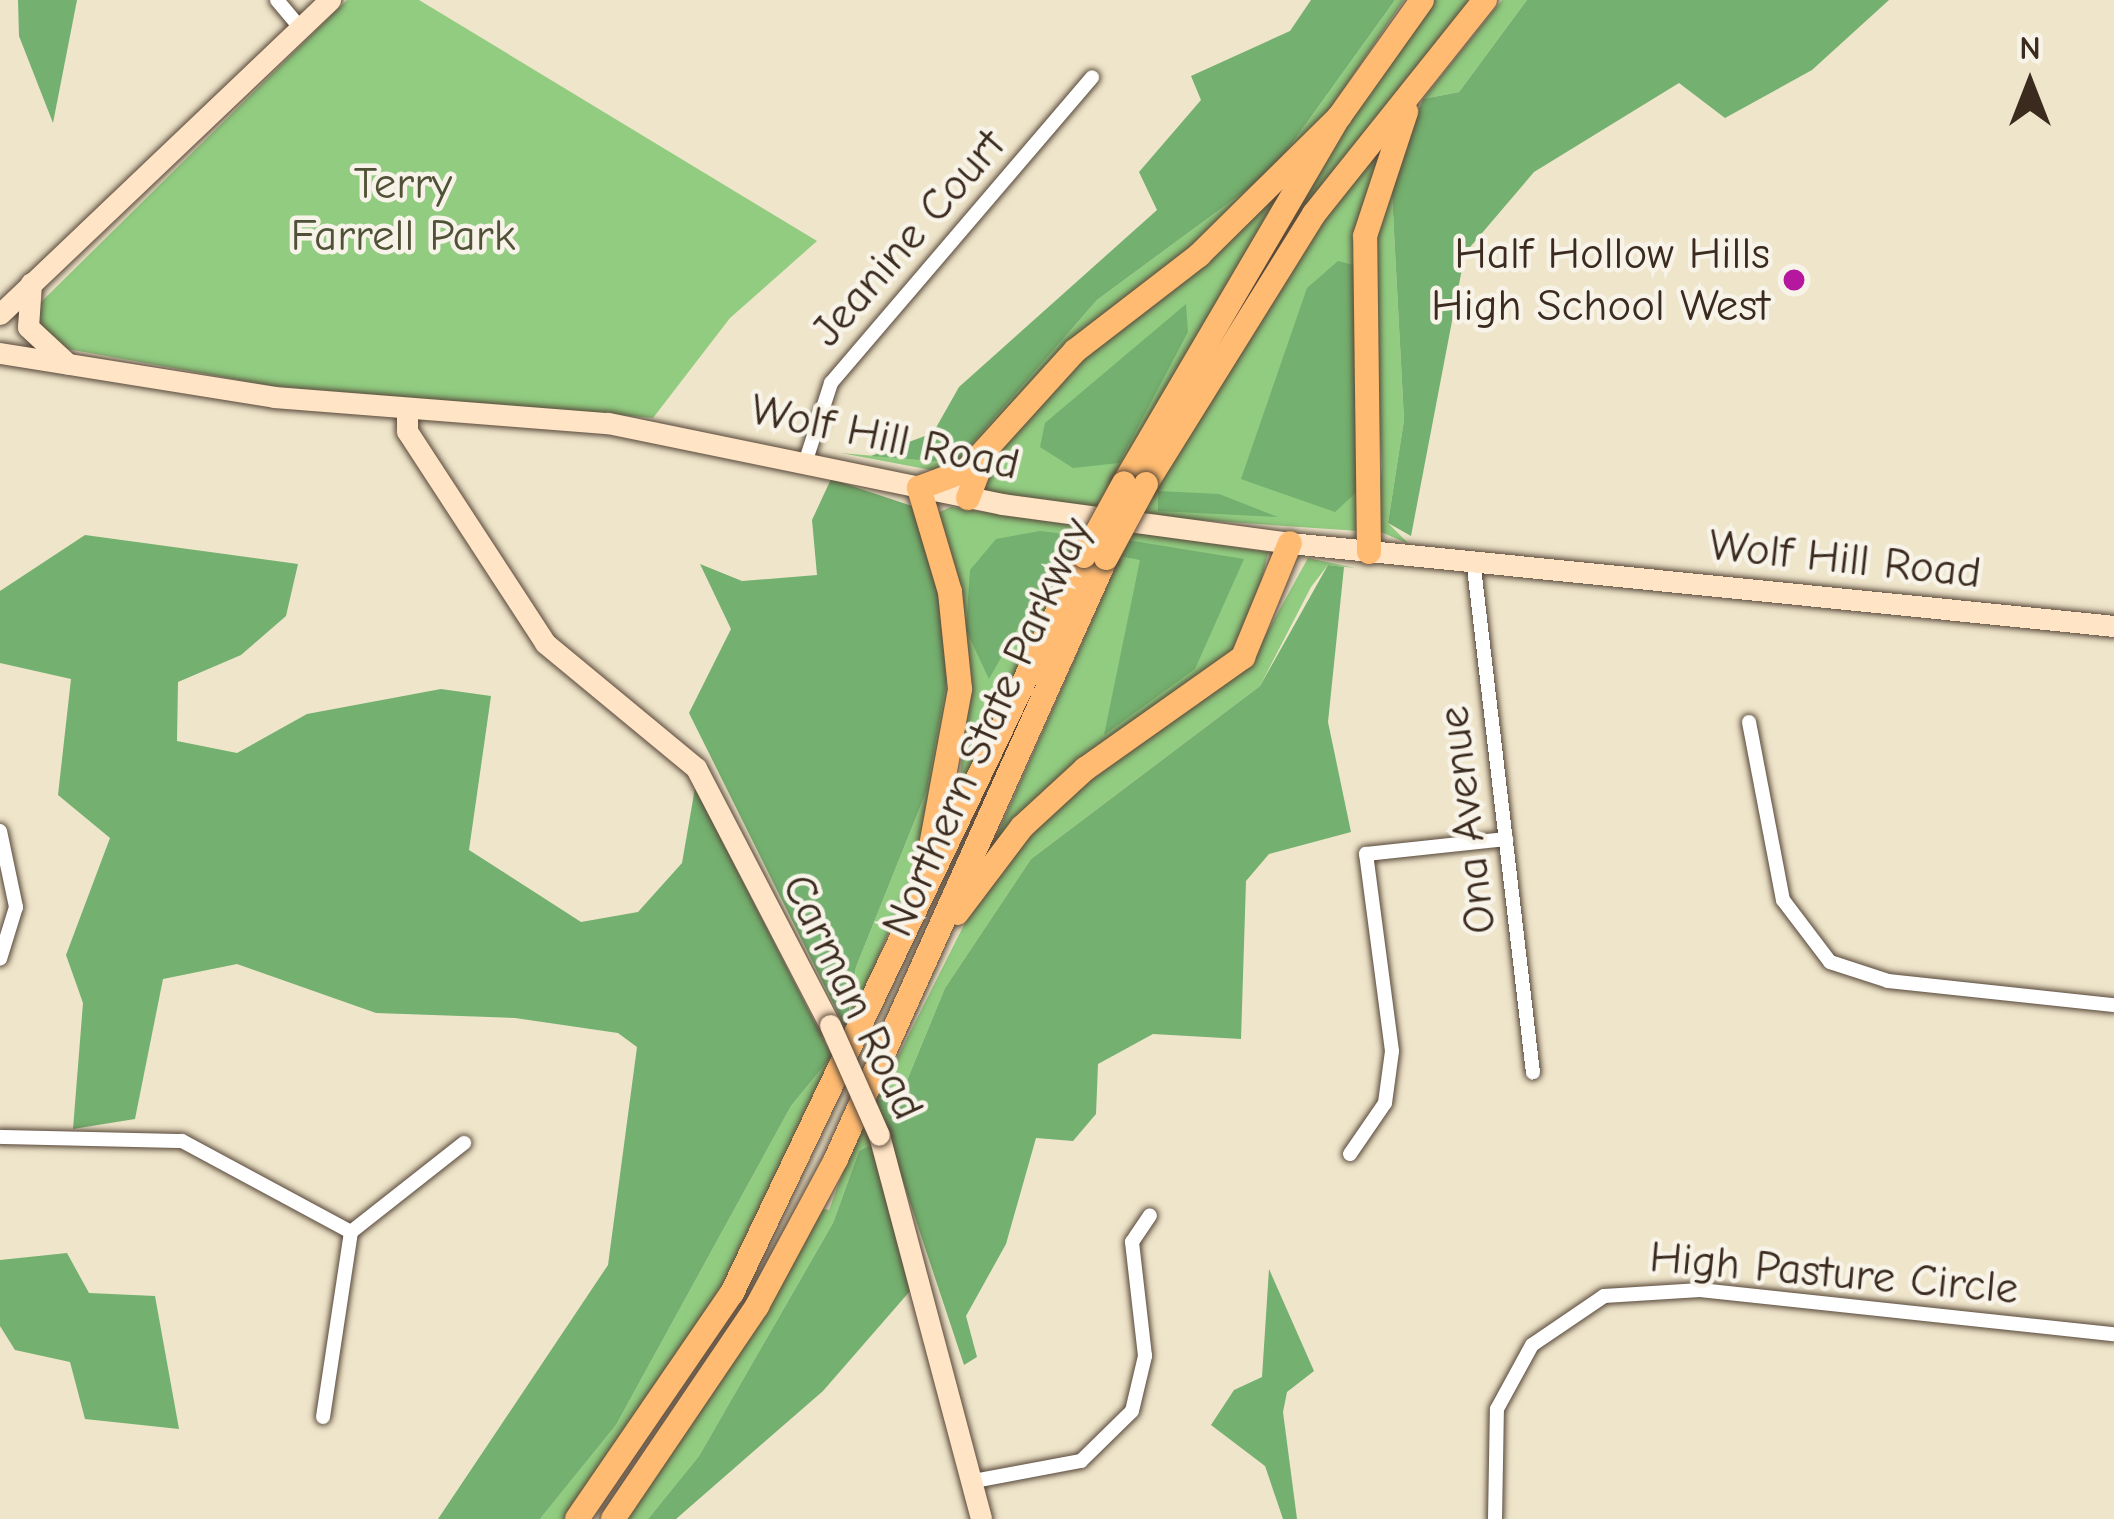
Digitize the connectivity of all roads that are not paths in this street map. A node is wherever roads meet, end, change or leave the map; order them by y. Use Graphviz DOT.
graph roads {
  1 [pos="277,0"];
  2 [pos="330,0"];
  3 [pos="1422,0"];
  4 [pos="1485,0"];
  5 [pos="301,27"];
  6 [pos="1424,74"];
  7 [pos="1092,77"];
  8 [pos="1340,117"];
  9 [pos="32,282"];
  10 [pos="0,298"];
  11 [pos="0,314"];
  12 [pos="0,353"];
  13 [pos="77,369"];
  14 [pos="407,408"];
  15 [pos="987,451"];
  16 [pos="806,460"];
  17 [pos="1135,483"];
  18 [pos="919,488"];
  19 [pos="968,498"];
  20 [pos="1289,544"];
  21 [pos="1369,552"];
  22 [pos="1095,557"];
  23 [pos="1473,559"];
  24 [pos="2114,626"];
  25 [pos="1749,722"];
  26 [pos="0,831"];
  27 [pos="1506,839"];
  28 [pos="896,949"];
  29 [pos="930,955"];
  30 [pos="0,959"];
  31 [pos="2114,1005"];
  32 [pos="1533,1073"];
  33 [pos="0,1137"];
  34 [pos="464,1143"];
  35 [pos="1350,1154"];
  36 [pos="1150,1215"];
  37 [pos="351,1232"];
  38 [pos="2114,1334"];
  39 [pos="323,1417"];
  40 [pos="974,1481"];
  41 [pos="577,1519"];
  42 [pos="614,1519"];
  43 [pos="982,1519"];
  44 [pos="1495,1519"];
  1 -- 5 [label="street"];
  2 -- 5 [label="street"];
  3 -- 8 [label="highway, Northern State Parkway"];
  4 -- 6 [label="highway, Northern State Parkway"];
  5 -- 9 [label="street"];
  6 -- 17 [label="highway, Northern State Parkway"];
  6 -- 21 [label="highway"];
  7 -- 16 [label="street, Jeanine Court"];
  8 -- 15 [label="highway"];
  8 -- 17 [label="highway, Northern State Parkway"];
  9 -- 10 [label="street"];
  9 -- 11 [label="street"];
  9 -- 13 [label="street"];
  12 -- 13 [label="street, Wolf Hill Road"];
  13 -- 14 [label="street, Wolf Hill Road"];
  14 -- 16 [label="street, Wolf Hill Road"];
  14 -- 40 [label="street, Carman Road, bridge"];
  15 -- 18 [label="highway"];
  15 -- 19 [label="highway"];
  16 -- 18 [label="street, Wolf Hill Road"];
  17 -- 22 [label="highway, Northern State Parkway, bridge"];
  18 -- 19 [label="street, Wolf Hill Road"];
  18 -- 28 [label="highway"];
  19 -- 20 [label="street, Wolf Hill Road"];
  20 -- 21 [label="street, Wolf Hill Road"];
  20 -- 29 [label="highway"];
  21 -- 23 [label="street, Wolf Hill Road"];
  22 -- 28 [label="highway, Northern State Parkway"];
  22 -- 29 [label="highway, Northern State Parkway"];
  23 -- 24 [label="street, Wolf Hill Road"];
  23 -- 27 [label="street, Ona Avenue"];
  25 -- 31 [label="street"];
  26 -- 30 [label="street"];
  27 -- 32 [label="street, Ona Avenue"];
  27 -- 35 [label="street"];
  28 -- 41 [label="highway, Northern State Parkway"];
  29 -- 42 [label="highway, Northern State Parkway"];
  33 -- 37 [label="street"];
  34 -- 37 [label="street"];
  36 -- 40 [label="street"];
  37 -- 39 [label="street"];
  38 -- 44 [label="street, High Pasture Circle"];
  40 -- 43 [label="street, Carman Road"];
}
